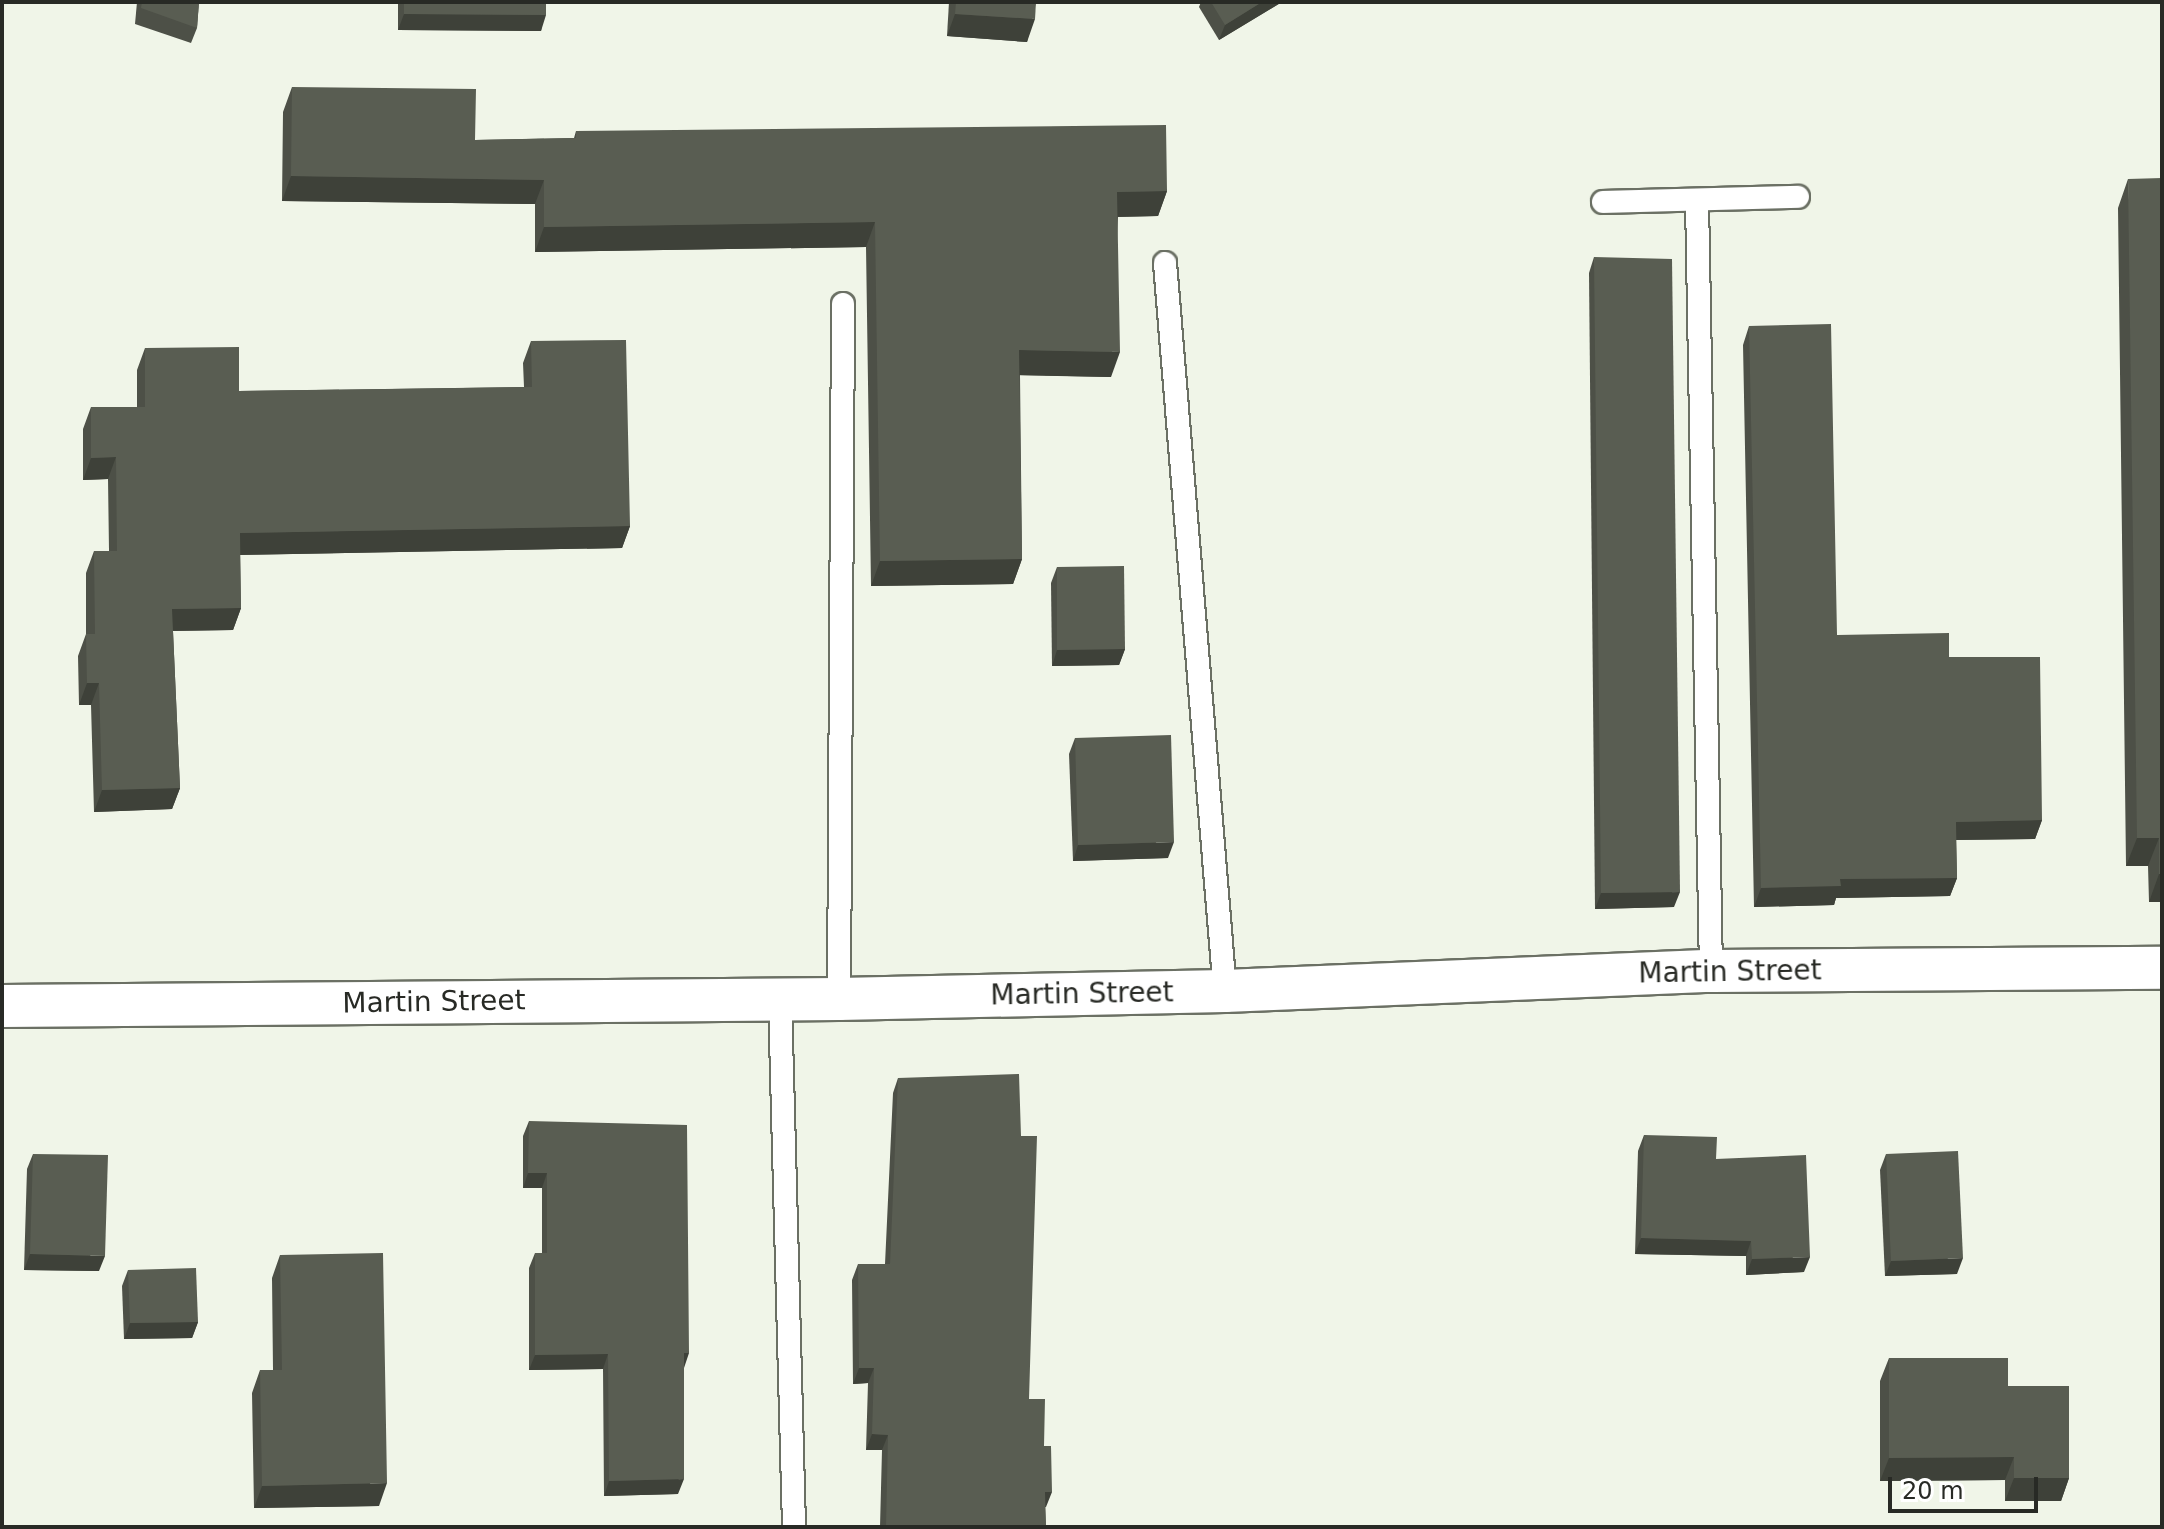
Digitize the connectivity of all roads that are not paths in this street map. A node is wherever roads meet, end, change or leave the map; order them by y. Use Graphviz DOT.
graph roads {
  1 [pos="1798,197"];
  2 [pos="1697,200"];
  3 [pos="1603,202"];
  4 [pos="1165,263"];
  5 [pos="843,304"];
  6 [pos="2162,968"];
  7 [pos="1711,971"];
  8 [pos="1225,991"];
  9 [pos="780,999"];
  10 [pos="839,999"];
  11 [pos="2,1006"];
  12 [pos="794,1527"];
  1 -- 2 [label="lane"];
  2 -- 3 [label="lane"];
  2 -- 7 [label="lane"];
  4 -- 8 [label="lane"];
  5 -- 10 [label="lane"];
  6 -- 7 [label="street, Martin Street"];
  7 -- 8 [label="street, Martin Street"];
  8 -- 10 [label="street, Martin Street"];
  9 -- 10 [label="street, Martin Street"];
  9 -- 11 [label="street, Martin Street"];
  9 -- 12 [label="lane"];
}
